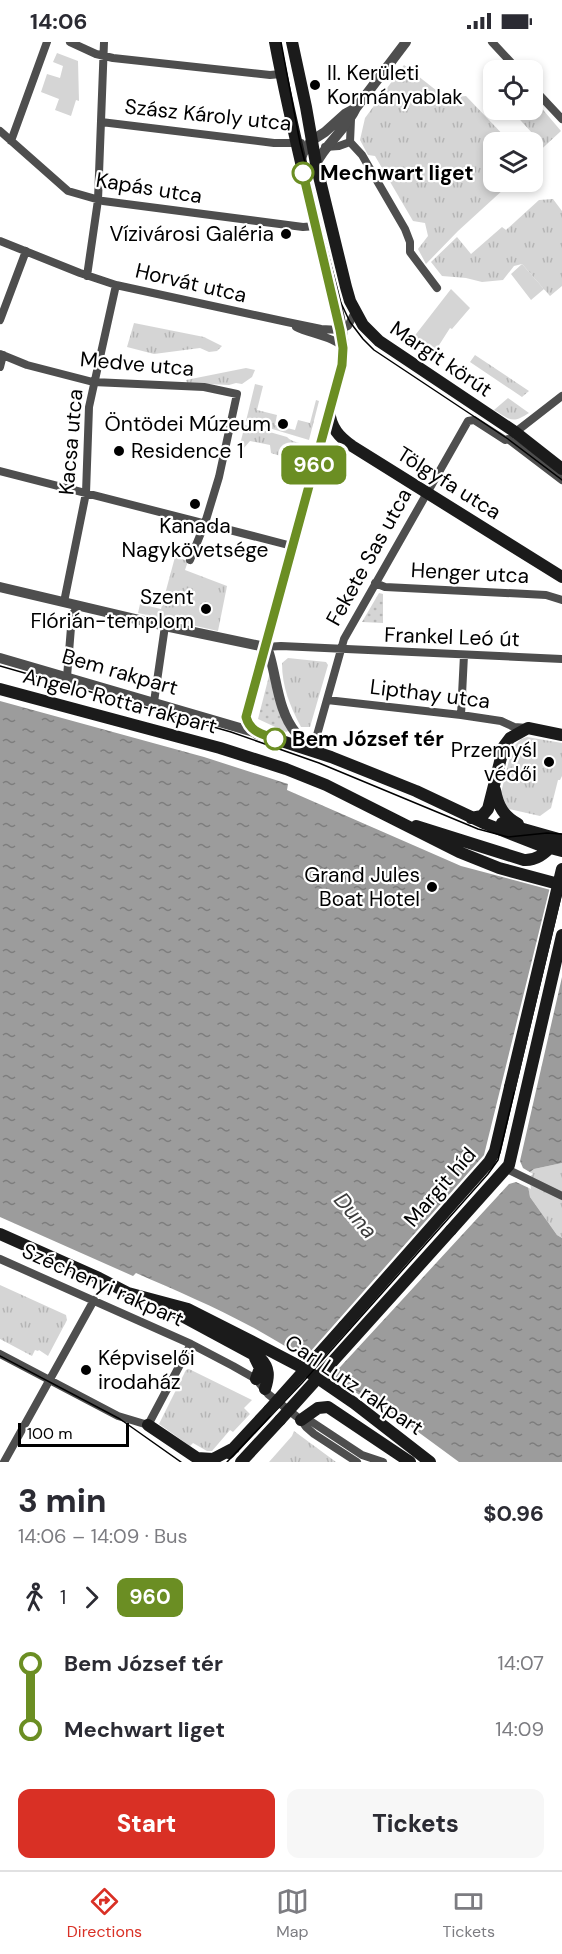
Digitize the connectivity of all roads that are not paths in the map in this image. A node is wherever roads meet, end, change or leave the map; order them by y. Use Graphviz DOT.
graph roads {
  1 [pos="47,42"];
  2 [pos="70,42"];
  3 [pos="104,42"];
  4 [pos="275,42"];
  5 [pos="292,42"];
  6 [pos="406,42"];
  7 [pos="492,42"];
  8 [pos="105,56"];
  9 [pos="509,60"];
  10 [pos="281,74"];
  11 [pos="543,99"];
  12 [pos="356,108"];
  13 [pos="351,119"];
  14 [pos="562,119"];
  15 [pos="101,122"];
  16 [pos="0,131"];
  17 [pos="11,141"];
  18 [pos="312,141"];
  19 [pos="350,142"];
  20 [pos="295,143"];
  21 [pos="328,144"];
  22 [pos="300,162"];
  23 [pos="316,164"];
  24 [pos="101,200"];
  25 [pos="316,226"];
  26 [pos="0,241"];
  27 [pos="26,251"];
  28 [pos="87,276"];
  29 [pos="116,285"];
  30 [pos="437,288"];
  31 [pos="355,312"];
  32 [pos="0,320"];
  33 [pos="287,322"];
  34 [pos="340,330"];
  35 [pos="343,348"];
  36 [pos="2,354"];
  37 [pos="0,367"];
  38 [pos="93,382"];
  39 [pos="562,396"];
  40 [pos="329,410"];
  41 [pos="468,421"];
  42 [pos="511,435"];
  43 [pos="562,469"];
  44 [pos="0,471"];
  45 [pos="562,480"];
  46 [pos="426,492"];
  47 [pos="86,493"];
  48 [pos="205,523"];
  49 [pos="292,546"];
  50 [pos="190,560"];
  51 [pos="562,577"];
  52 [pos="375,583"];
  53 [pos="0,587"];
  54 [pos="562,600"];
  55 [pos="64,602"];
  56 [pos="79,606"];
  57 [pos="165,626"];
  58 [pos="265,647"];
  59 [pos="340,650"];
  60 [pos="464,655"];
  61 [pos="0,658"];
  62 [pos="562,659"];
  63 [pos="67,677"];
  64 [pos="0,689"];
  65 [pos="327,700"];
  66 [pos="154,702"];
  67 [pos="461,715"];
  68 [pos="501,721"];
  69 [pos="528,728"];
  70 [pos="257,733"];
  71 [pos="562,735"];
  72 [pos="293,745"];
  73 [pos="310,745"];
  74 [pos="504,746"];
  75 [pos="331,757"];
  76 [pos="495,787"];
  77 [pos="472,816"];
  78 [pos="400,824"];
  79 [pos="532,831"];
  80 [pos="561,844"];
  81 [pos="549,848"];
  82 [pos="562,869"];
  83 [pos="562,885"];
  84 [pos="562,935"];
  85 [pos="507,1169"];
  86 [pos="562,1196"];
  87 [pos="0,1234"];
  88 [pos="0,1259"];
  89 [pos="94,1300"];
  90 [pos="155,1301"];
  91 [pos="191,1344"];
  92 [pos="0,1354"];
  93 [pos="253,1354"];
  94 [pos="256,1379"];
  95 [pos="49,1380"];
  96 [pos="265,1389"];
  97 [pos="301,1420"];
  98 [pos="148,1425"];
  99 [pos="0,1459"];
  100 [pos="215,1461"];
  101 [pos="382,1461"];
  102 [pos="5,1462"];
  103 [pos="240,1462"];
  104 [pos="357,1462"];
  105 [pos="371,1462"];
  106 [pos="410,1462"];
  107 [pos="430,1462"];
  1 -- 17 [label="street"];
  2 -- 8 [label="street"];
  3 -- 8 [label="street"];
  4 -- 10 [label="main road"];
  5 -- 18 [label="main road, Margit körút"];
  6 -- 12 [label="street"];
  7 -- 9 [label="street"];
  8 -- 10 [label="street"];
  8 -- 15 [label="street"];
  10 -- 20 [label="main road"];
  11 -- 14 [label="street"];
  12 -- 13 [label="street"];
  12 -- 18 [label="street"];
  13 -- 19 [label="street"];
  13 -- 21 [label="street"];
  15 -- 20 [label="street, Szász Károly utca"];
  15 -- 24 [label="street"];
  16 -- 17 [label="street, Kapás utca"];
  17 -- 24 [label="street, Kapás utca"];
  18 -- 20 [label="street, Szász Károly utca"];
  18 -- 21 [label="street"];
  18 -- 22 [label="street"];
  18 -- 23 [label="main road, Margit körút"];
  19 -- 21 [label="street"];
  19 -- 30 [label="street"];
  20 -- 22 [label="main road"];
  21 -- 23 [label="street"];
  22 -- 25 [label="main road"];
  23 -- 31 [label="main road, Margit körút"];
  24 -- 25 [label="street, Kapás utca"];
  24 -- 28 [label="street"];
  25 -- 34 [label="main road"];
  26 -- 27 [label="street, Horvát utca"];
  27 -- 28 [label="street, Horvát utca"];
  27 -- 32 [label="street"];
  28 -- 29 [label="street, Horvát utca"];
  29 -- 33 [label="street, Horvát utca"];
  29 -- 38 [label="street, Kacsa utca"];
  31 -- 34 [label="street"];
  31 -- 42 [label="main road, Margit körút"];
  33 -- 34 [label="street, Horvát utca"];
  33 -- 35 [label="street, Horvát utca"];
  34 -- 35 [label="main road"];
  35 -- 40 [label="main road"];
  36 -- 37 [label="street"];
  36 -- 38 [label="street, Medve utca"];
  38 -- 47 [label="street, Kacsa utca"];
  38 -- 48 [label="street, Medve utca"];
  39 -- 42 [label="street"];
  40 -- 46 [label="main road, Tölgyfa utca"];
  40 -- 49 [label="main road"];
  41 -- 42 [label="street, Margit körút"];
  41 -- 46 [label="street, Fekete Sas utca"];
  42 -- 43 [label="main road, Margit körút"];
  42 -- 45 [label="street, Margit körút"];
  44 -- 47 [label="street"];
  46 -- 51 [label="main road, Tölgyfa utca"];
  46 -- 52 [label="street, Fekete Sas utca"];
  47 -- 48 [label="street"];
  47 -- 55 [label="street, Kacsa utca"];
  48 -- 49 [label="street"];
  48 -- 50 [label="street"];
  49 -- 58 [label="main road"];
  52 -- 54 [label="street, Henger utca"];
  52 -- 59 [label="street, Fekete Sas utca"];
  53 -- 55 [label="street"];
  55 -- 56 [label="street"];
  56 -- 57 [label="street"];
  56 -- 63 [label="street"];
  57 -- 58 [label="street"];
  57 -- 66 [label="street"];
  58 -- 59 [label="street"];
  58 -- 70 [label="main road"];
  58 -- 73 [label="street"];
  59 -- 60 [label="street, Frankel Leó út"];
  59 -- 65 [label="street"];
  60 -- 62 [label="street, Frankel Leó út"];
  60 -- 67 [label="street"];
  61 -- 63 [label="street, Bem rakpart"];
  63 -- 66 [label="street, Bem rakpart"];
  64 -- 78 [label="main road, Angelo Rotta rakpart"];
  65 -- 67 [label="street, Lipthay utca"];
  65 -- 73 [label="street"];
  66 -- 70 [label="street, Bem rakpart"];
  67 -- 68 [label="street, Lipthay utca"];
  68 -- 69 [label="street, Lipthay utca"];
  68 -- 74 [label="street"];
  69 -- 71 [label="main road"];
  69 -- 74 [label="main road"];
  70 -- 72 [label="main road, Bem rakpart"];
  72 -- 73 [label="street"];
  72 -- 75 [label="main road, Bem rakpart"];
  73 -- 75 [label="street, Bem rakpart"];
  74 -- 76 [label="main road"];
  75 -- 77 [label="main road, Bem rakpart"];
  76 -- 77 [label="main road"];
  76 -- 79 [label="main road"];
  77 -- 79 [label="main road, Bem rakpart"];
  77 -- 81 [label="main road, Bem rakpart"];
  78 -- 81 [label="main road"];
  78 -- 83 [label="main road, Angelo Rotta rakpart"];
  79 -- 80 [label="main road, Bem rakpart"];
  80 -- 81 [label="main road, Bem rakpart"];
  82 -- 100 [label="main road, Margit híd, bridge"];
  84 -- 85 [label="main road, Margit híd"];
  85 -- 86 [label="street, Margit híd"];
  85 -- 103 [label="main road, Margit híd, bridge"];
  87 -- 90 [label="main road"];
  88 -- 89 [label="street, Széchenyi rakpart"];
  89 -- 91 [label="street, Széchenyi rakpart"];
  89 -- 95 [label="street"];
  90 -- 93 [label="main road"];
  90 -- 107 [label="main road, Carl Lutz rakpart"];
  91 -- 94 [label="street, Széchenyi rakpart"];
  91 -- 98 [label="street"];
  92 -- 95 [label="street"];
  93 -- 94 [label="main road"];
  93 -- 96 [label="main road"];
  94 -- 96 [label="street, Széchenyi rakpart"];
  95 -- 98 [label="street"];
  95 -- 102 [label="street"];
  96 -- 97 [label="street, Széchenyi rakpart"];
  97 -- 101 [label="street"];
  97 -- 104 [label="street"];
  97 -- 106 [label="main road"];
  98 -- 100 [label="main road"];
  99 -- 102 [label="street"];
  101 -- 105 [label="street"];
}
